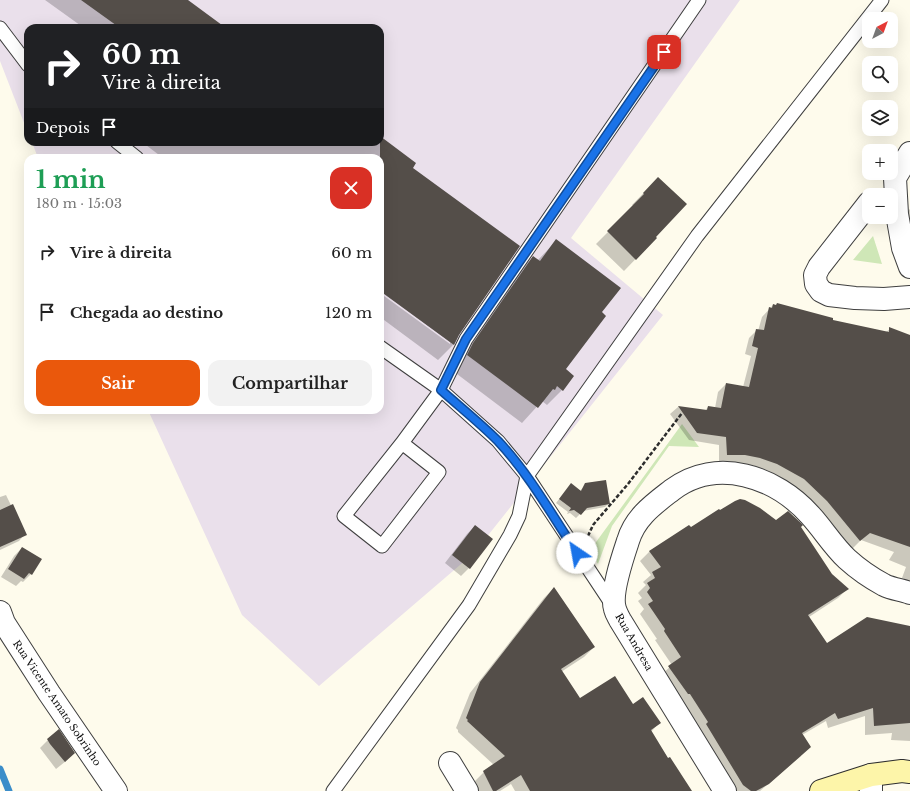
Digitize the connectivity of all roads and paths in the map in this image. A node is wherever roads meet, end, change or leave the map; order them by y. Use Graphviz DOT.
graph roads {
  1 [pos="700,0"];
  2 [pos="882,0"];
  3 [pos="0,28"];
  4 [pos="24,60"];
  5 [pos="122,146"];
  6 [pos="910,152"];
  7 [pos="131,154"];
  8 [pos="898,173"];
  9 [pos="893,180"];
  10 [pos="895,180"];
  11 [pos="884,188"];
  12 [pos="862,212"];
  13 [pos="910,267"];
  14 [pos="910,297"];
  15 [pos="384,349"];
  16 [pos="441,390"];
  17 [pos="402,443"];
  18 [pos="527,476"];
  19 [pos="910,593"];
  20 [pos="614,607"];
  21 [pos="0,612"];
  22 [pos="450,763"];
  23 [pos="910,772"];
  24 [pos="871,783"];
  25 [pos="116,791"];
  26 [pos="333,791"];
  27 [pos="467,791"];
  28 [pos="724,791"];
  29 [pos="821,791"];
  1 -- 16 [label="lane"];
  2 -- 18 [label="lane"];
  3 -- 4 [label="lane"];
  5 -- 7 [label="lane"];
  6 -- 8 [label="street"];
  9 -- 11 [label="street"];
  10 -- 13 [label="street"];
  12 -- 14 [label="street"];
  15 -- 16 [label="lane"];
  16 -- 17 [label="lane"];
  16 -- 18 [label="lane"];
  17 -- 17 [label="lane"];
  18 -- 20 [label="lane"];
  18 -- 26 [label="lane"];
  19 -- 20 [label="street, Rua Andresa"];
  20 -- 28 [label="street, Rua Andresa"];
  21 -- 25 [label="street, Rua Vicente Amato Sobrinho"];
  22 -- 27 [label="street"];
  23 -- 24 [label="main road"];
  24 -- 29 [label="main road"];
}
